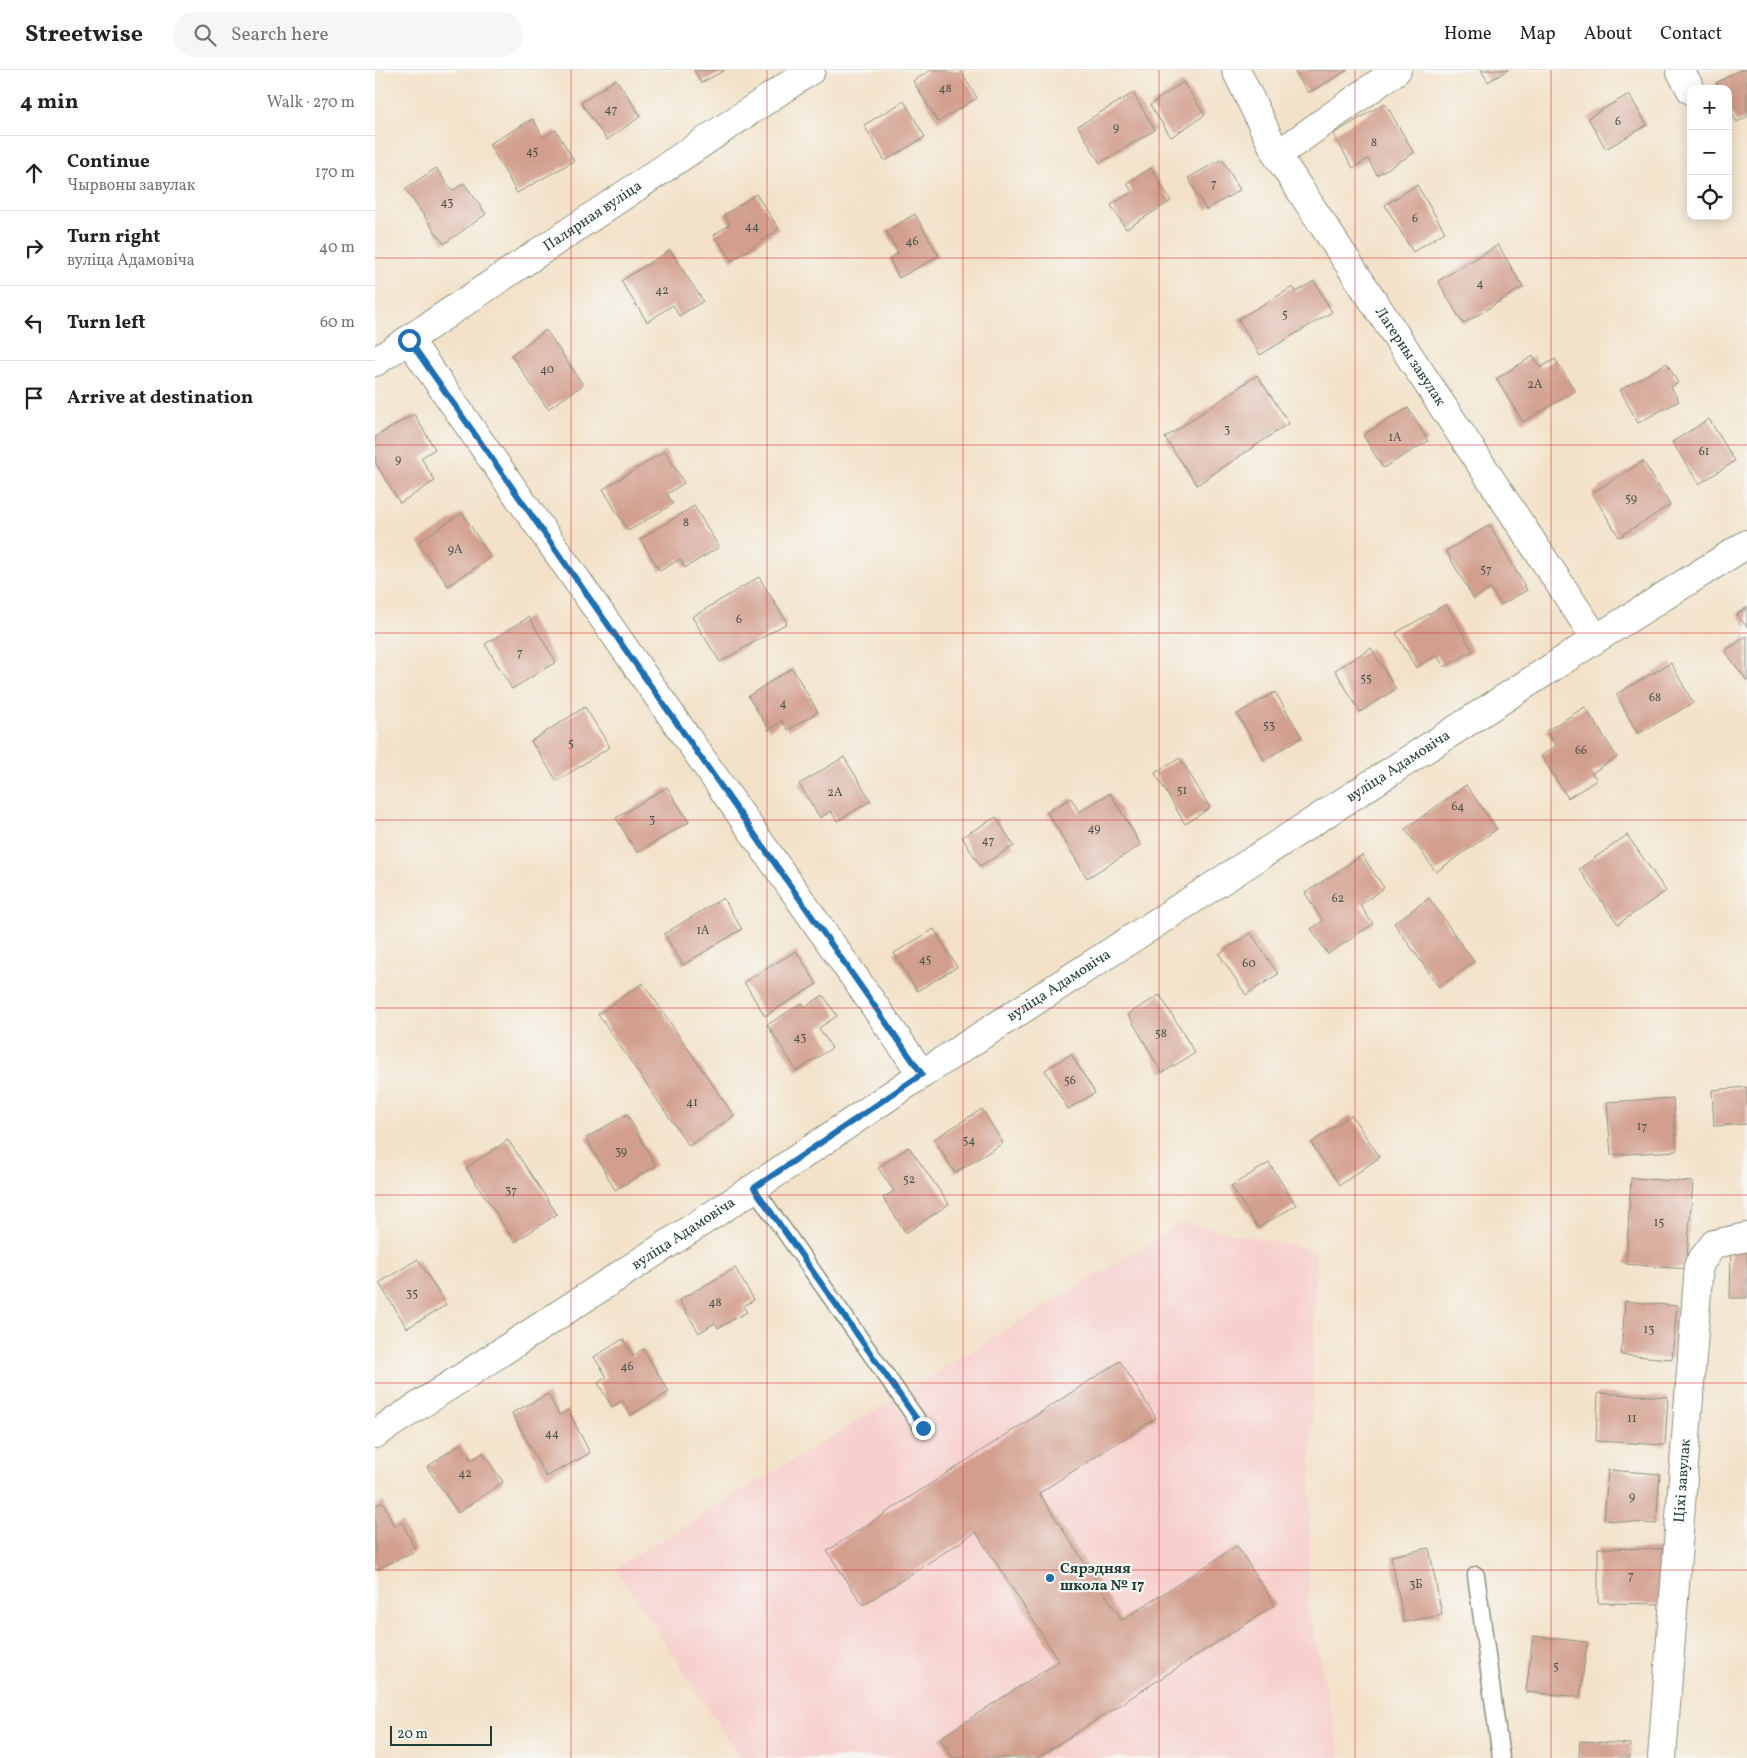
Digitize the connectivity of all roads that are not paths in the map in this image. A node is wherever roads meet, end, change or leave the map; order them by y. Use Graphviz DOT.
graph roads {
  1 [pos="811,70"];
  2 [pos="1235,70"];
  3 [pos="1397,70"];
  4 [pos="1680,70"];
  5 [pos="1688,85"];
  6 [pos="1277,154"];
  7 [pos="409,340"];
  8 [pos="375,362"];
  9 [pos="1747,544"];
  10 [pos="1596,639"];
  11 [pos="922,1074"];
  12 [pos="754,1188"];
  13 [pos="1747,1237"];
  14 [pos="923,1428"];
  15 [pos="375,1434"];
  16 [pos="1476,1575"];
  17 [pos="1501,1758"];
  18 [pos="1662,1758"];
  1 -- 7 [label="street, Палярная вуліца"];
  2 -- 6 [label="street, Лагерны завулак"];
  3 -- 6 [label="street"];
  4 -- 5 [label="street"];
  6 -- 10 [label="street, Лагерны завулак"];
  7 -- 8 [label="street, Палярная вуліца"];
  7 -- 11 [label="street"];
  9 -- 10 [label="street, вуліца Адамовіча"];
  10 -- 11 [label="street, вуліца Адамовіча"];
  11 -- 12 [label="street, вуліца Адамовіча"];
  12 -- 14 [label="lane"];
  12 -- 15 [label="street, вуліца Адамовіча"];
  13 -- 18 [label="street, Ціхі завулак"];
  16 -- 17 [label="lane"];
}
